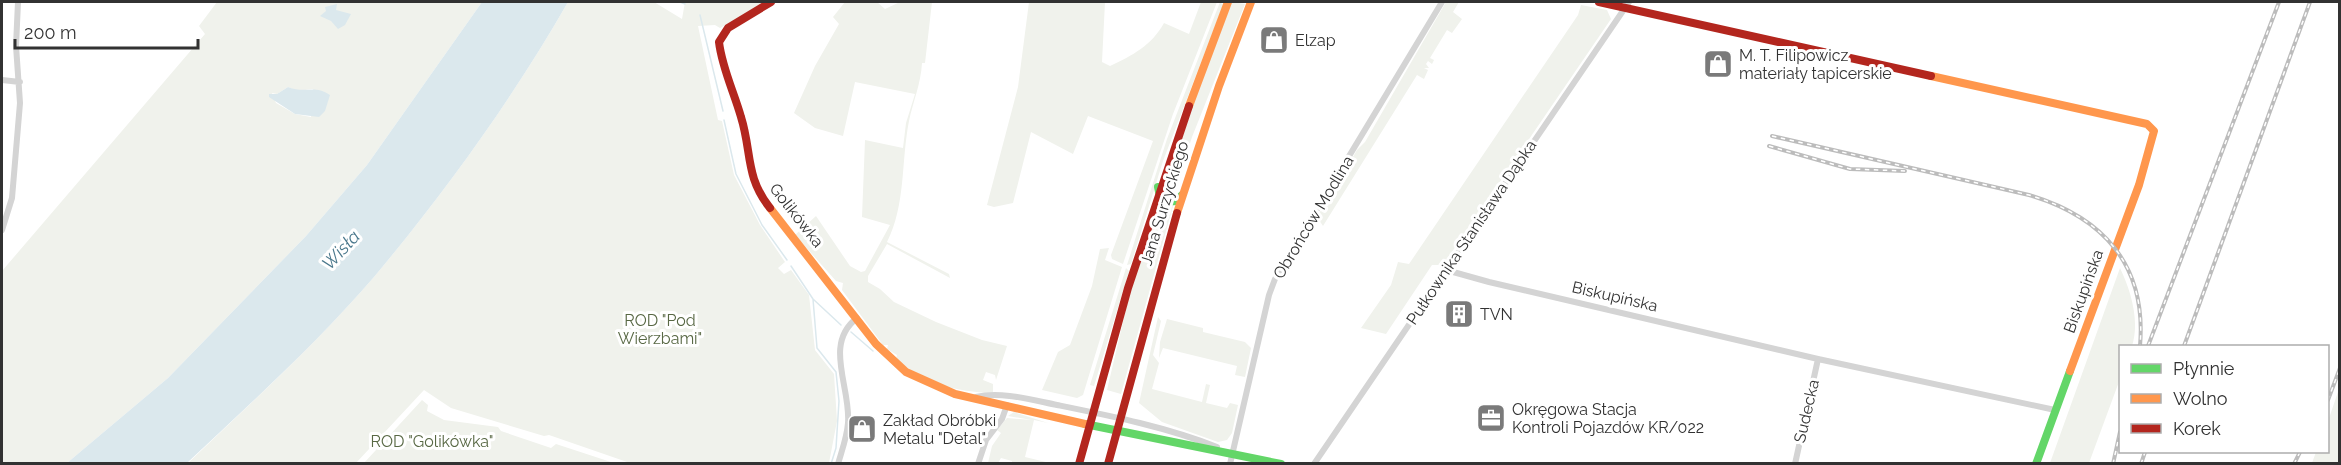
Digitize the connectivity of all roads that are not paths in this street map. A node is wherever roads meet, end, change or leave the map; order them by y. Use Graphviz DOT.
graph roads {
  1 [pos="18,2"];
  2 [pos="771,2"];
  3 [pos="1228,2"];
  4 [pos="1251,2"];
  5 [pos="1442,2"];
  6 [pos="1599,2"];
  7 [pos="1627,5"];
  8 [pos="2,81"];
  9 [pos="20,82"];
  10 [pos="1159,184"];
  11 [pos="1183,192"];
  12 [pos="2,230"];
  13 [pos="1446,270"];
  14 [pos="857,318"];
  15 [pos="1818,359"];
  16 [pos="997,396"];
  17 [pos="975,397"];
  18 [pos="1028,399"];
  19 [pos="1007,405"];
  20 [pos="2055,410"];
  21 [pos="1092,412"];
  22 [pos="1120,419"];
  23 [pos="1089,426"];
  24 [pos="1117,431"];
  25 [pos="1229,452"];
  26 [pos="838,464"];
  27 [pos="978,464"];
  28 [pos="1079,464"];
  29 [pos="1108,464"];
  30 [pos="1230,464"];
  31 [pos="1281,464"];
  32 [pos="1314,464"];
  33 [pos="1795,464"];
  34 [pos="2036,464"];
  1 -- 9 [label="street"];
  2 -- 14 [label="street, Golikówka"];
  3 -- 10 [label="street, Jana Surzyckiego"];
  4 -- 11 [label="street, Jana Surzyckiego"];
  5 -- 25 [label="street, Obrońców Modlina"];
  6 -- 7 [label="street, Biskupińska"];
  7 -- 13 [label="street, Pułkownika Stanisława Dąbka"];
  7 -- 20 [label="street, Biskupińska"];
  8 -- 9 [label="street"];
  9 -- 12 [label="street"];
  10 -- 11 [label="street"];
  10 -- 21 [label="street, Jana Surzyckiego"];
  11 -- 22 [label="street, Jana Surzyckiego"];
  13 -- 15 [label="street, Biskupińska"];
  13 -- 32 [label="street, Pułkownika Stanisława Dąbka"];
  14 -- 17 [label="street, Golikówka"];
  14 -- 26 [label="street"];
  15 -- 20 [label="street, Biskupińska"];
  15 -- 33 [label="street, Sudecka"];
  16 -- 17 [label="street, Golikówka"];
  16 -- 18 [label="street, Golikówka"];
  16 -- 19 [label="street, Golikówka"];
  17 -- 19 [label="street, Golikówka"];
  18 -- 19 [label="street, Golikówka"];
  18 -- 21 [label="street, Golikówka"];
  19 -- 23 [label="street, Golikówka"];
  19 -- 27 [label="street"];
  20 -- 34 [label="street"];
  21 -- 22 [label="street, Golikówka"];
  21 -- 23 [label="street, Jana Surzyckiego"];
  22 -- 24 [label="street, Jana Surzyckiego"];
  22 -- 25 [label="street, Golikówka"];
  23 -- 24 [label="street, Golikówka"];
  23 -- 28 [label="street, Jana Surzyckiego"];
  24 -- 25 [label="street, Golikówka"];
  24 -- 29 [label="street, Jana Surzyckiego"];
  25 -- 30 [label="street, Obrońców Modlina"];
  25 -- 31 [label="street, Golikówka"];
}
